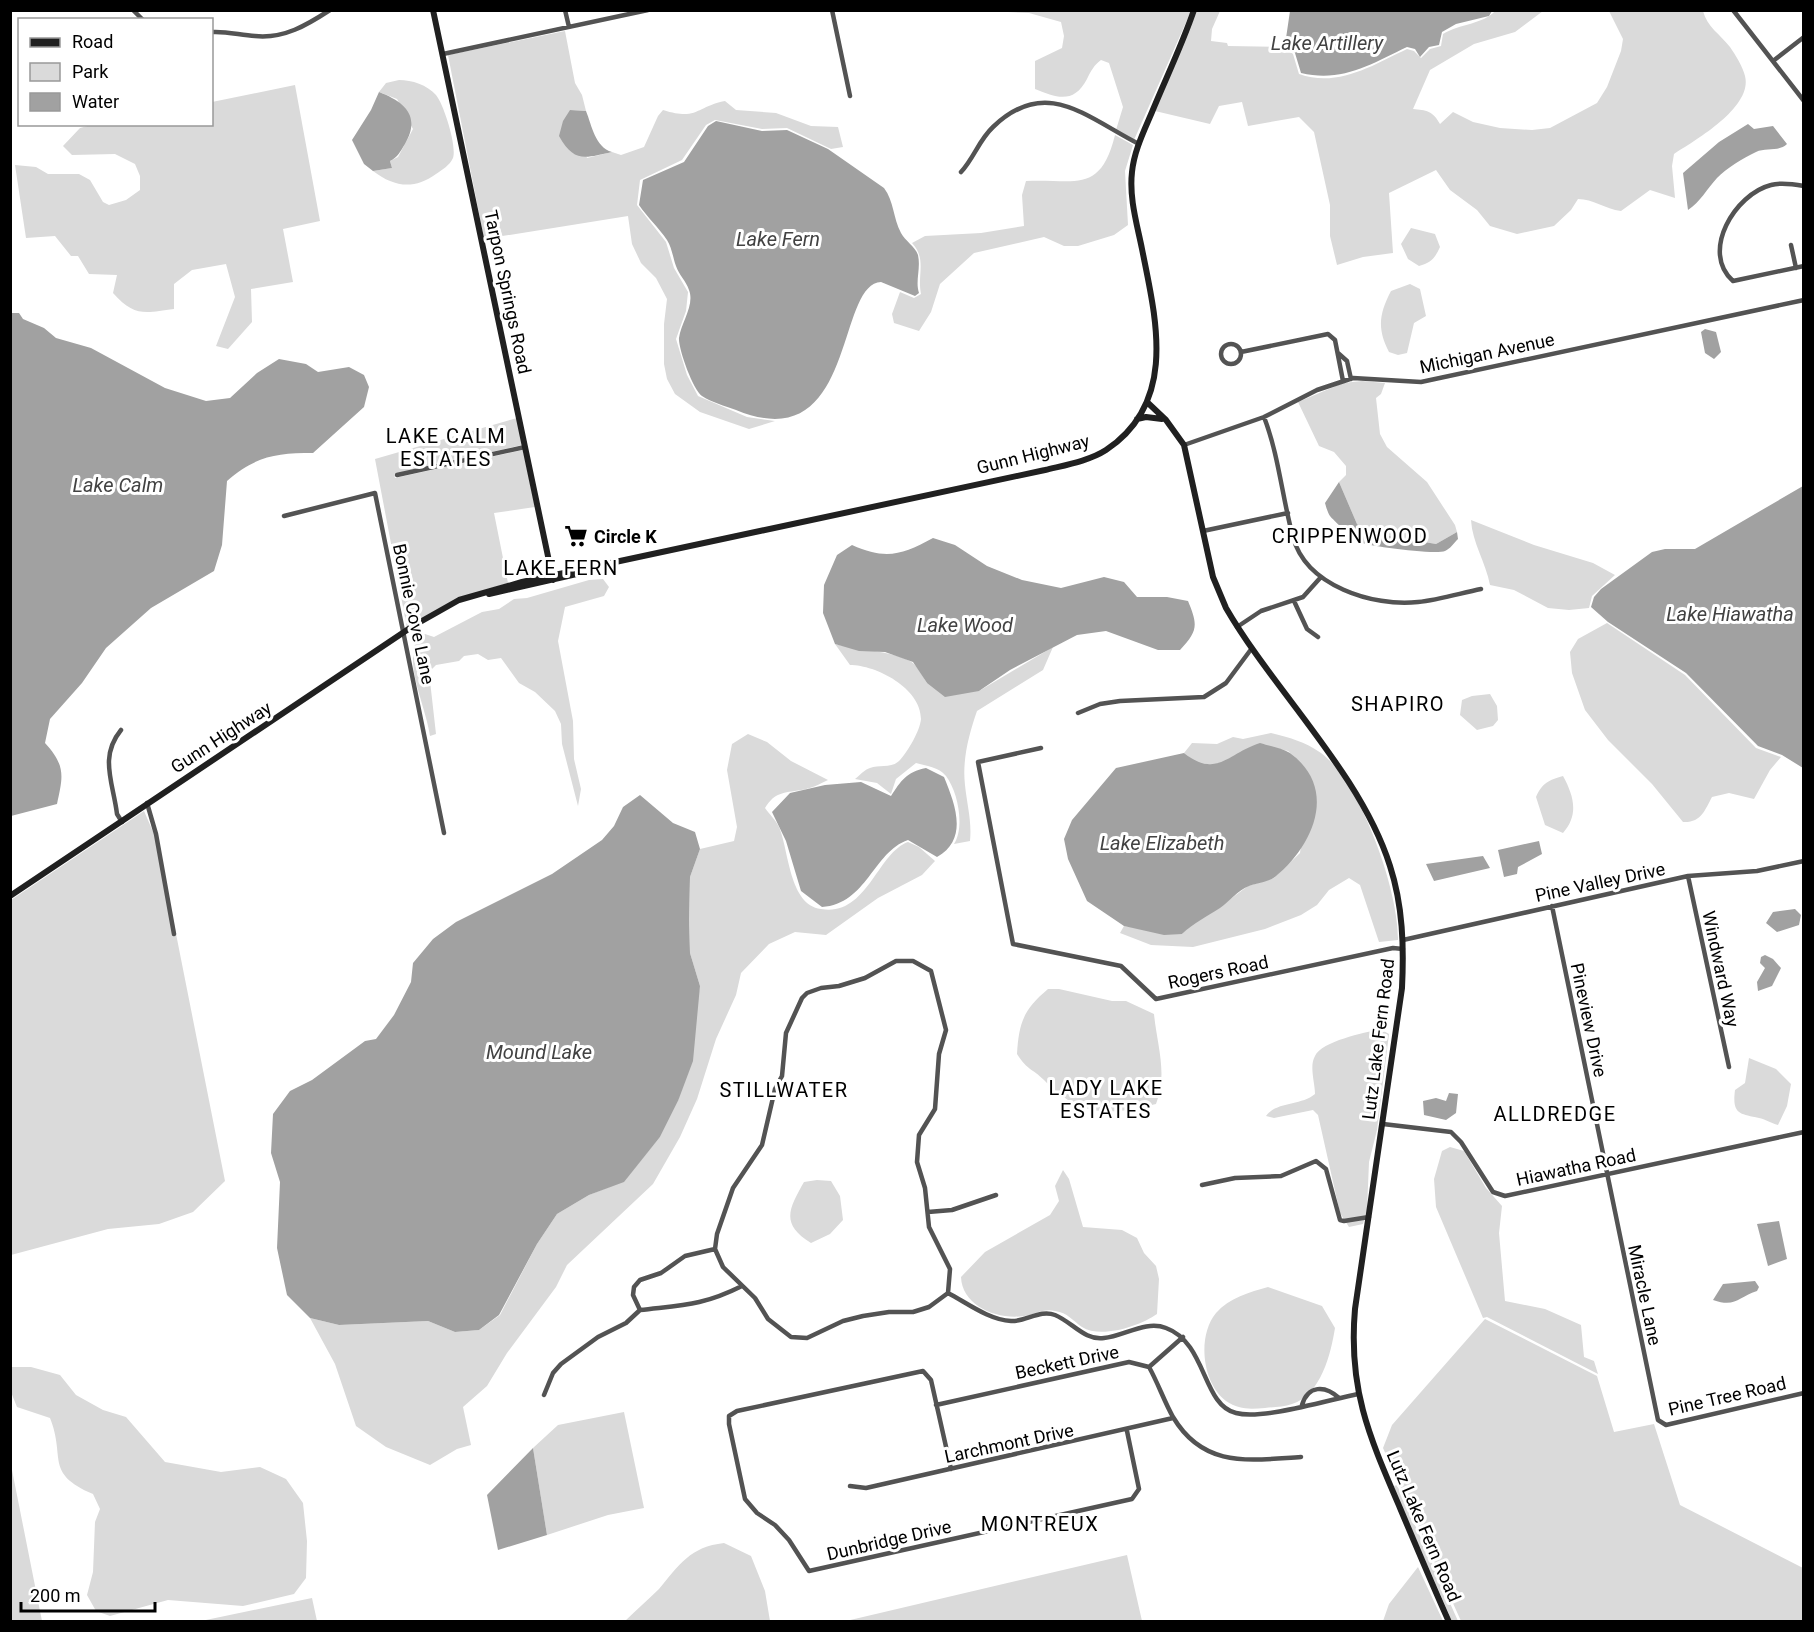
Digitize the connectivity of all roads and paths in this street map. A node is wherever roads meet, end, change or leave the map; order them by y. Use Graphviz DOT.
graph roads {
  1 [pos="330,10"];
  2 [pos="433,10"];
  3 [pos="565,10"];
  4 [pos="648,10"];
  5 [pos="832,10"];
  6 [pos="1194,10"];
  7 [pos="1733,10"];
  8 [pos="569,27"];
  9 [pos="213,32"];
  10 [pos="1803,37"];
  11 [pos="442,54"];
  12 [pos="1773,61"];
  13 [pos="850,96"];
  14 [pos="1803,101"];
  15 [pos="1138,144"];
  16 [pos="961,172"];
  17 [pos="1803,186"];
  18 [pos="1791,244"];
  19 [pos="1803,266"];
  20 [pos="1796,268"];
  21 [pos="1803,300"];
  22 [pos="1241,352"];
  23 [pos="1338,353"];
  24 [pos="1351,379"];
  25 [pos="1343,381"];
  26 [pos="1147,402"];
  27 [pos="1264,417"];
  28 [pos="1137,420"];
  29 [pos="1166,420"];
  30 [pos="1184,445"];
  31 [pos="525,447"];
  32 [pos="397,475"];
  33 [pos="1288,513"];
  34 [pos="284,516"];
  35 [pos="1203,531"];
  36 [pos="553,577"];
  37 [pos="1321,577"];
  38 [pos="1481,589"];
  39 [pos="1294,601"];
  40 [pos="1237,627"];
  41 [pos="402,633"];
  42 [pos="1318,636"];
  43 [pos="1252,648"];
  44 [pos="1078,713"];
  45 [pos="121,730"];
  46 [pos="1041,748"];
  47 [pos="147,803"];
  48 [pos="122,822"];
  49 [pos="444,832"];
  50 [pos="1803,861"];
  51 [pos="1688,876"];
  52 [pos="10,896"];
  53 [pos="1552,906"];
  54 [pos="174,934"];
  55 [pos="1403,940"];
  56 [pos="1404,949"];
  57 [pos="1729,1067"];
  58 [pos="1383,1124"];
  59 [pos="1803,1132"];
  60 [pos="1607,1175"];
  61 [pos="1202,1185"];
  62 [pos="996,1195"];
  63 [pos="928,1212"];
  64 [pos="1369,1217"];
  65 [pos="716,1249"];
  66 [pos="742,1286"];
  67 [pos="948,1293"];
  68 [pos="640,1310"];
  69 [pos="1183,1337"];
  70 [pos="1149,1367"];
  71 [pos="1803,1393"];
  72 [pos="1358,1394"];
  73 [pos="544,1395"];
  74 [pos="1339,1398"];
  75 [pos="936,1405"];
  76 [pos="1302,1405"];
  77 [pos="1173,1418"];
  78 [pos="1658,1420"];
  79 [pos="1127,1431"];
  80 [pos="1301,1457"];
  81 [pos="951,1469"];
  82 [pos="850,1486"];
  83 [pos="1449,1622"];
  1 -- 9 [label="street"];
  2 -- 11 [label="main road, Tarpon Springs Road"];
  3 -- 8 [label="street"];
  4 -- 8 [label="street"];
  5 -- 13 [label="street"];
  6 -- 15 [label="main road, Gunn Highway"];
  7 -- 12 [label="street"];
  8 -- 11 [label="street"];
  10 -- 12 [label="street"];
  11 -- 31 [label="main road, Tarpon Springs Road"];
  12 -- 14 [label="street"];
  15 -- 16 [label="street"];
  15 -- 26 [label="main road, Gunn Highway"];
  17 -- 20 [label="street"];
  18 -- 20 [label="street"];
  19 -- 20 [label="street"];
  21 -- 24 [label="street, Michigan Avenue"];
  22 -- 22 [label="street"];
  22 -- 23 [label="street"];
  23 -- 24 [label="street"];
  23 -- 25 [label="street"];
  24 -- 25 [label="street, Michigan Avenue"];
  25 -- 27 [label="street, Michigan Avenue"];
  26 -- 28 [label="main road, Gunn Highway"];
  26 -- 29 [label="main road, Lutz Lake Fern Road"];
  27 -- 30 [label="street, Michigan Avenue"];
  27 -- 33 [label="street"];
  28 -- 29 [label="main road"];
  28 -- 36 [label="main road, Gunn Highway"];
  29 -- 30 [label="main road, Lutz Lake Fern Road"];
  30 -- 35 [label="main road, Lutz Lake Fern Road"];
  31 -- 32 [label="street"];
  31 -- 36 [label="main road, Tarpon Springs Road"];
  33 -- 35 [label="street"];
  33 -- 37 [label="street"];
  34 -- 41 [label="street, Bonnie Cove Lane"];
  35 -- 40 [label="main road, Lutz Lake Fern Road"];
  36 -- 41 [label="main road, Gunn Highway"];
  37 -- 38 [label="street"];
  37 -- 39 [label="street"];
  39 -- 40 [label="street"];
  39 -- 42 [label="street"];
  40 -- 43 [label="main road, Lutz Lake Fern Road"];
  41 -- 47 [label="main road, Gunn Highway"];
  41 -- 49 [label="street, Bonnie Cove Lane"];
  43 -- 44 [label="street"];
  43 -- 55 [label="main road, Lutz Lake Fern Road"];
  45 -- 48 [label="street"];
  46 -- 56 [label="street, Rogers Road"];
  47 -- 48 [label="main road, Gunn Highway"];
  47 -- 54 [label="street"];
  48 -- 52 [label="main road, Gunn Highway"];
  50 -- 51 [label="street, Pine Valley Drive"];
  51 -- 53 [label="street, Pine Valley Drive"];
  51 -- 57 [label="street, Windward Way"];
  53 -- 55 [label="street, Pine Valley Drive"];
  53 -- 60 [label="street, Pineview Drive"];
  55 -- 56 [label="main road, Lutz Lake Fern Road"];
  56 -- 58 [label="main road, Lutz Lake Fern Road"];
  58 -- 60 [label="street, Hiawatha Road"];
  58 -- 64 [label="main road, Lutz Lake Fern Road"];
  59 -- 60 [label="street, Hiawatha Road"];
  60 -- 78 [label="street, Miracle Lane"];
  61 -- 64 [label="street"];
  62 -- 63 [label="street"];
  63 -- 65 [label="street"];
  63 -- 67 [label="street"];
  64 -- 72 [label="main road, Lutz Lake Fern Road"];
  65 -- 66 [label="street"];
  65 -- 68 [label="street"];
  66 -- 67 [label="street"];
  66 -- 68 [label="street"];
  67 -- 69 [label="street"];
  68 -- 73 [label="street"];
  69 -- 70 [label="street"];
  69 -- 76 [label="street"];
  70 -- 75 [label="street, Beckett Drive"];
  70 -- 77 [label="street"];
  71 -- 78 [label="street, Pine Tree Road"];
  72 -- 74 [label="street"];
  72 -- 83 [label="main road, Lutz Lake Fern Road"];
  74 -- 76 [label="street"];
  74 -- 76 [label="street"];
  75 -- 79 [label="street, Dunbridge Drive"];
  75 -- 81 [label="street, Dunbridge Drive"];
  77 -- 79 [label="street, Larchmont Drive"];
  77 -- 80 [label="street"];
  79 -- 81 [label="street, Larchmont Drive"];
  81 -- 82 [label="street, Larchmont Drive"];
}
